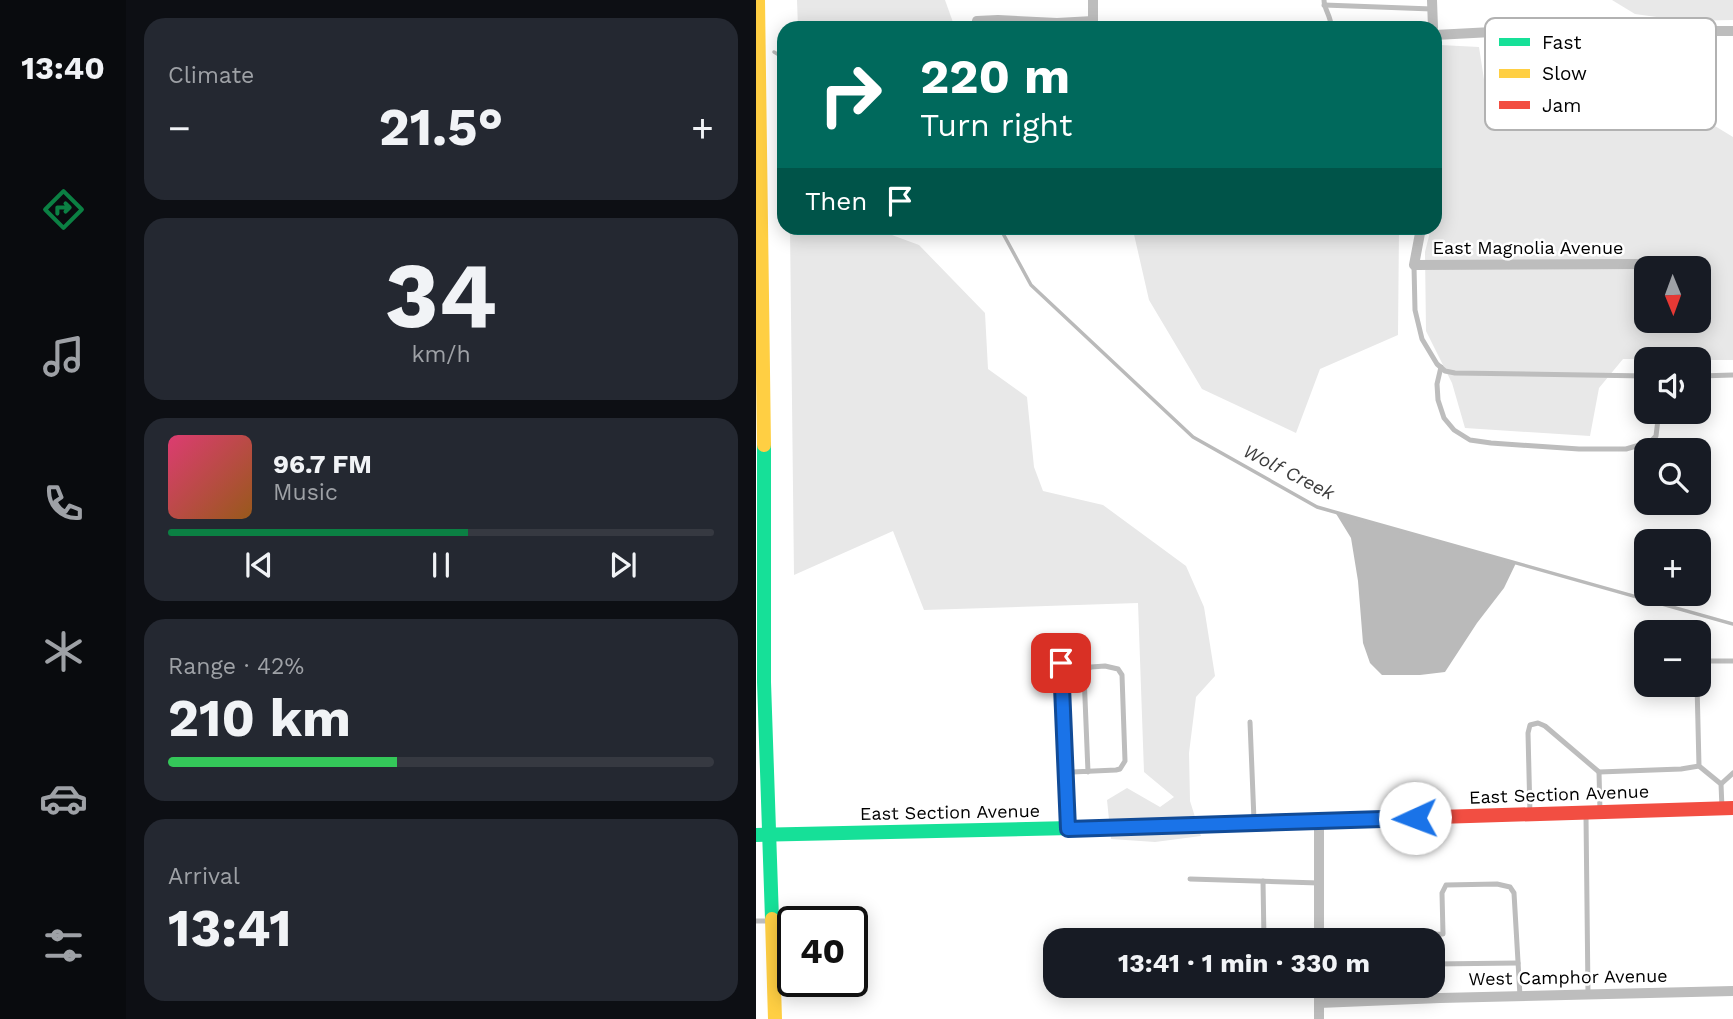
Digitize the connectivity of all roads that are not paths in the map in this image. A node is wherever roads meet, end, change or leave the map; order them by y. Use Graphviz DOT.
graph roads {
  1 [pos="758,0"];
  2 [pos="1093,0"];
  3 [pos="1324,2"];
  4 [pos="1432,4"];
  5 [pos="977,21"];
  6 [pos="1018,21"];
  7 [pos="1093,21"];
  8 [pos="1331,21"];
  9 [pos="1485,33"];
  10 [pos="1442,35"];
  11 [pos="1420,235"];
  12 [pos="1634,264"];
  13 [pos="1414,265"];
  14 [pos="1441,367"];
  15 [pos="1733,375"];
  16 [pos="1634,376"];
  17 [pos="1711,376"];
  18 [pos="760,415"];
  19 [pos="1657,424"];
  20 [pos="1711,661"];
  21 [pos="1733,661"];
  22 [pos="1061,663"];
  23 [pos="1697,697"];
  24 [pos="1250,722"];
  25 [pos="1699,766"];
  26 [pos="1088,772"];
  27 [pos="1599,772"];
  28 [pos="1733,773"];
  29 [pos="1066,777"];
  30 [pos="1721,784"];
  31 [pos="1728,808"];
  32 [pos="1593,812"];
  33 [pos="1530,814"];
  34 [pos="1320,821"];
  35 [pos="1254,823"];
  36 [pos="1068,829"];
  37 [pos="762,835"];
  38 [pos="1190,879"];
  39 [pos="1263,881"];
  40 [pos="1319,883"];
  41 [pos="756,921"];
  42 [pos="772,921"];
  43 [pos="1264,928"];
  44 [pos="1319,928"];
  45 [pos="1443,928"];
  46 [pos="1518,963"];
  47 [pos="1445,964"];
  48 [pos="1733,991"];
  49 [pos="1588,994"];
  50 [pos="1520,996"];
  51 [pos="1319,998"];
  52 [pos="1319,1003"];
  53 [pos="775,1019"];
  54 [pos="1319,1019"];
  1 -- 18 [label="street"];
  2 -- 7 [label="street"];
  3 -- 4 [label="lane"];
  3 -- 8 [label="lane"];
  5 -- 6 [label="street"];
  9 -- 10 [label="street"];
  11 -- 13 [label="street"];
  12 -- 13 [label="street, East Magnolia Avenue"];
  13 -- 14 [label="lane"];
  14 -- 16 [label="lane"];
  14 -- 19 [label="lane"];
  15 -- 17 [label="lane"];
  18 -- 37 [label="street"];
  20 -- 21 [label="lane"];
  22 -- 29 [label="lane"];
  23 -- 25 [label="lane"];
  24 -- 35 [label="lane"];
  25 -- 27 [label="lane"];
  25 -- 30 [label="lane"];
  26 -- 26 [label="lane"];
  26 -- 29 [label="lane"];
  27 -- 32 [label="lane"];
  27 -- 33 [label="lane"];
  28 -- 30 [label="lane"];
  29 -- 36 [label="lane"];
  30 -- 31 [label="lane"];
  31 -- 32 [label="street, East Section Avenue"];
  32 -- 33 [label="street, East Section Avenue"];
  32 -- 49 [label="lane"];
  33 -- 34 [label="street, East Section Avenue"];
  34 -- 35 [label="street, East Section Avenue"];
  34 -- 40 [label="street"];
  35 -- 36 [label="street, East Section Avenue"];
  36 -- 37 [label="street, East Section Avenue"];
  37 -- 42 [label="street"];
  38 -- 39 [label="lane"];
  39 -- 40 [label="lane"];
  39 -- 43 [label="lane"];
  40 -- 44 [label="street"];
  41 -- 42 [label="lane"];
  42 -- 53 [label="street"];
  45 -- 46 [label="lane"];
  46 -- 47 [label="lane"];
  46 -- 50 [label="lane"];
  48 -- 49 [label="street, West Camphor Avenue"];
  49 -- 50 [label="street, West Camphor Avenue"];
  50 -- 52 [label="street, West Camphor Avenue"];
  51 -- 52 [label="street"];
  52 -- 54 [label="street"];
}
